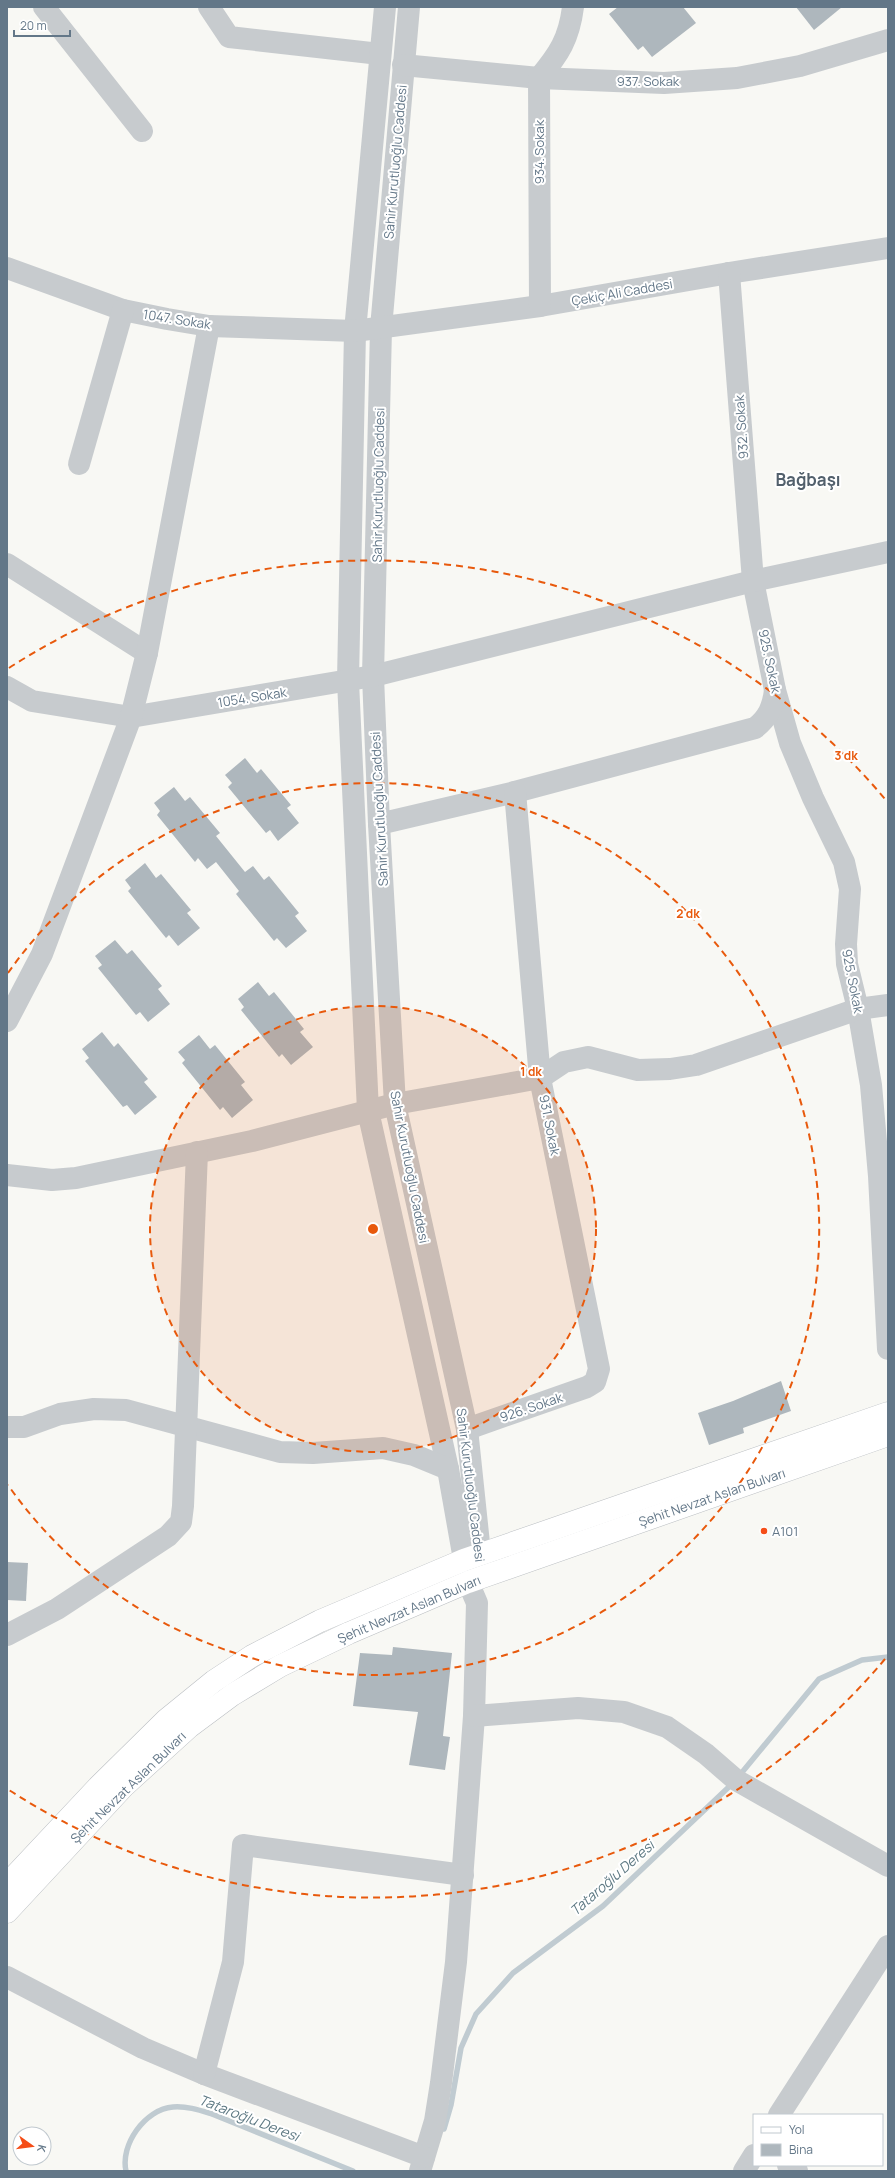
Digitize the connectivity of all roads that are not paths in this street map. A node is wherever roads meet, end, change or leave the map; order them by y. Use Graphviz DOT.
graph roads {
  1 [pos="44,7"];
  2 [pos="210,7"];
  3 [pos="385,7"];
  4 [pos="409,7"];
  5 [pos="573,7"];
  6 [pos="888,40"];
  7 [pos="380,54"];
  8 [pos="403,65"];
  9 [pos="539,78"];
  10 [pos="142,131"];
  11 [pos="888,248"];
  12 [pos="7,268"];
  13 [pos="729,273"];
  14 [pos="540,306"];
  15 [pos="123,310"];
  16 [pos="210,326"];
  17 [pos="381,328"];
  18 [pos="355,331"];
  19 [pos="79,464"];
  20 [pos="888,552"];
  21 [pos="7,564"];
  22 [pos="753,581"];
  23 [pos="147,652"];
  24 [pos="373,676"];
  25 [pos="348,681"];
  26 [pos="7,687"];
  27 [pos="775,690"];
  28 [pos="131,717"];
  29 [pos="514,792"];
  30 [pos="379,824"];
  31 [pos="888,1005"];
  32 [pos="858,1009"];
  33 [pos="7,1021"];
  34 [pos="540,1078"];
  35 [pos="395,1104"];
  36 [pos="368,1111"];
  37 [pos="197,1152"];
  38 [pos="7,1175"];
  39 [pos="884,1176"];
  40 [pos="888,1349"];
  41 [pos="595,1382"];
  42 [pos="888,1413"];
  43 [pos="185,1425"];
  44 [pos="7,1428"];
  45 [pos="467,1429"];
  46 [pos="888,1435"];
  47 [pos="448,1469"];
  48 [pos="472,1558"];
  49 [pos="475,1580"];
  50 [pos="7,1635"];
  51 [pos="474,1716"];
  52 [pos="888,1866"];
  53 [pos="463,1874"];
  54 [pos="7,1884"];
  55 [pos="7,1912"];
  56 [pos="888,1946"];
  57 [pos="7,1977"];
  58 [pos="204,2074"];
  59 [pos="780,2114"];
  60 [pos="753,2157"];
  61 [pos="422,2164"];
  62 [pos="744,2171"];
  1 -- 10 [label="street"];
  2 -- 7 [label="street"];
  3 -- 7 [label="street, Sahir Kurutluoğlu Caddesi"];
  4 -- 8 [label="street, Sahir Kurutluoğlu Caddesi"];
  5 -- 9 [label="street"];
  6 -- 9 [label="street, 937. Sokak"];
  7 -- 18 [label="street, Sahir Kurutluoğlu Caddesi"];
  8 -- 9 [label="street, 937. Sokak"];
  8 -- 17 [label="street, Sahir Kurutluoğlu Caddesi"];
  9 -- 14 [label="street, 934. Sokak"];
  11 -- 13 [label="street, Çekiç Ali Caddesi"];
  12 -- 15 [label="street, 1047. Sokak"];
  13 -- 14 [label="street, Çekiç Ali Caddesi"];
  13 -- 22 [label="street, 932. Sokak"];
  14 -- 17 [label="street, Çekiç Ali Caddesi"];
  15 -- 16 [label="street, 1047. Sokak"];
  15 -- 19 [label="street"];
  16 -- 18 [label="street, 1047. Sokak"];
  16 -- 23 [label="street"];
  17 -- 18 [label="street, Çekiç Ali Caddesi"];
  17 -- 24 [label="street, Sahir Kurutluoğlu Caddesi"];
  18 -- 25 [label="street, Sahir Kurutluoğlu Caddesi"];
  20 -- 22 [label="street, 1054. Sokak"];
  21 -- 23 [label="street"];
  22 -- 24 [label="street, 1054. Sokak"];
  22 -- 27 [label="street, 925. Sokak"];
  23 -- 28 [label="street"];
  24 -- 25 [label="street, 1054. Sokak"];
  24 -- 30 [label="street, Sahir Kurutluoğlu Caddesi"];
  25 -- 28 [label="street, 1054. Sokak"];
  25 -- 36 [label="street, Sahir Kurutluoğlu Caddesi"];
  26 -- 28 [label="street, 1054. Sokak"];
  27 -- 29 [label="street"];
  27 -- 32 [label="street, 925. Sokak"];
  28 -- 33 [label="street"];
  29 -- 30 [label="street"];
  29 -- 34 [label="street, 931. Sokak"];
  30 -- 35 [label="street, Sahir Kurutluoğlu Caddesi"];
  31 -- 32 [label="street"];
  32 -- 34 [label="street"];
  32 -- 39 [label="street, 925. Sokak"];
  34 -- 35 [label="street"];
  34 -- 41 [label="street, 931. Sokak"];
  35 -- 36 [label="street"];
  35 -- 45 [label="street, Sahir Kurutluoğlu Caddesi"];
  36 -- 37 [label="street"];
  36 -- 47 [label="street, Sahir Kurutluoğlu Caddesi"];
  37 -- 38 [label="street"];
  37 -- 43 [label="street"];
  39 -- 40 [label="street, 925. Sokak"];
  41 -- 45 [label="street, 926. Sokak"];
  42 -- 48 [label="main road, Şehit Nevzat Aslan Bulvarı"];
  43 -- 44 [label="street"];
  43 -- 47 [label="street"];
  43 -- 50 [label="street"];
  45 -- 48 [label="street, Sahir Kurutluoğlu Caddesi"];
  46 -- 49 [label="main road, Şehit Nevzat Aslan Bulvarı"];
  47 -- 48 [label="street, Sahir Kurutluoğlu Caddesi"];
  48 -- 49 [label="street"];
  48 -- 54 [label="main road, Şehit Nevzat Aslan Bulvarı"];
  49 -- 51 [label="street"];
  49 -- 55 [label="main road, Şehit Nevzat Aslan Bulvarı"];
  51 -- 52 [label="street"];
  51 -- 53 [label="street"];
  53 -- 58 [label="street"];
  53 -- 61 [label="street"];
  56 -- 59 [label="street"];
  57 -- 58 [label="street"];
  58 -- 61 [label="street"];
  60 -- 62 [label="street"];
}
